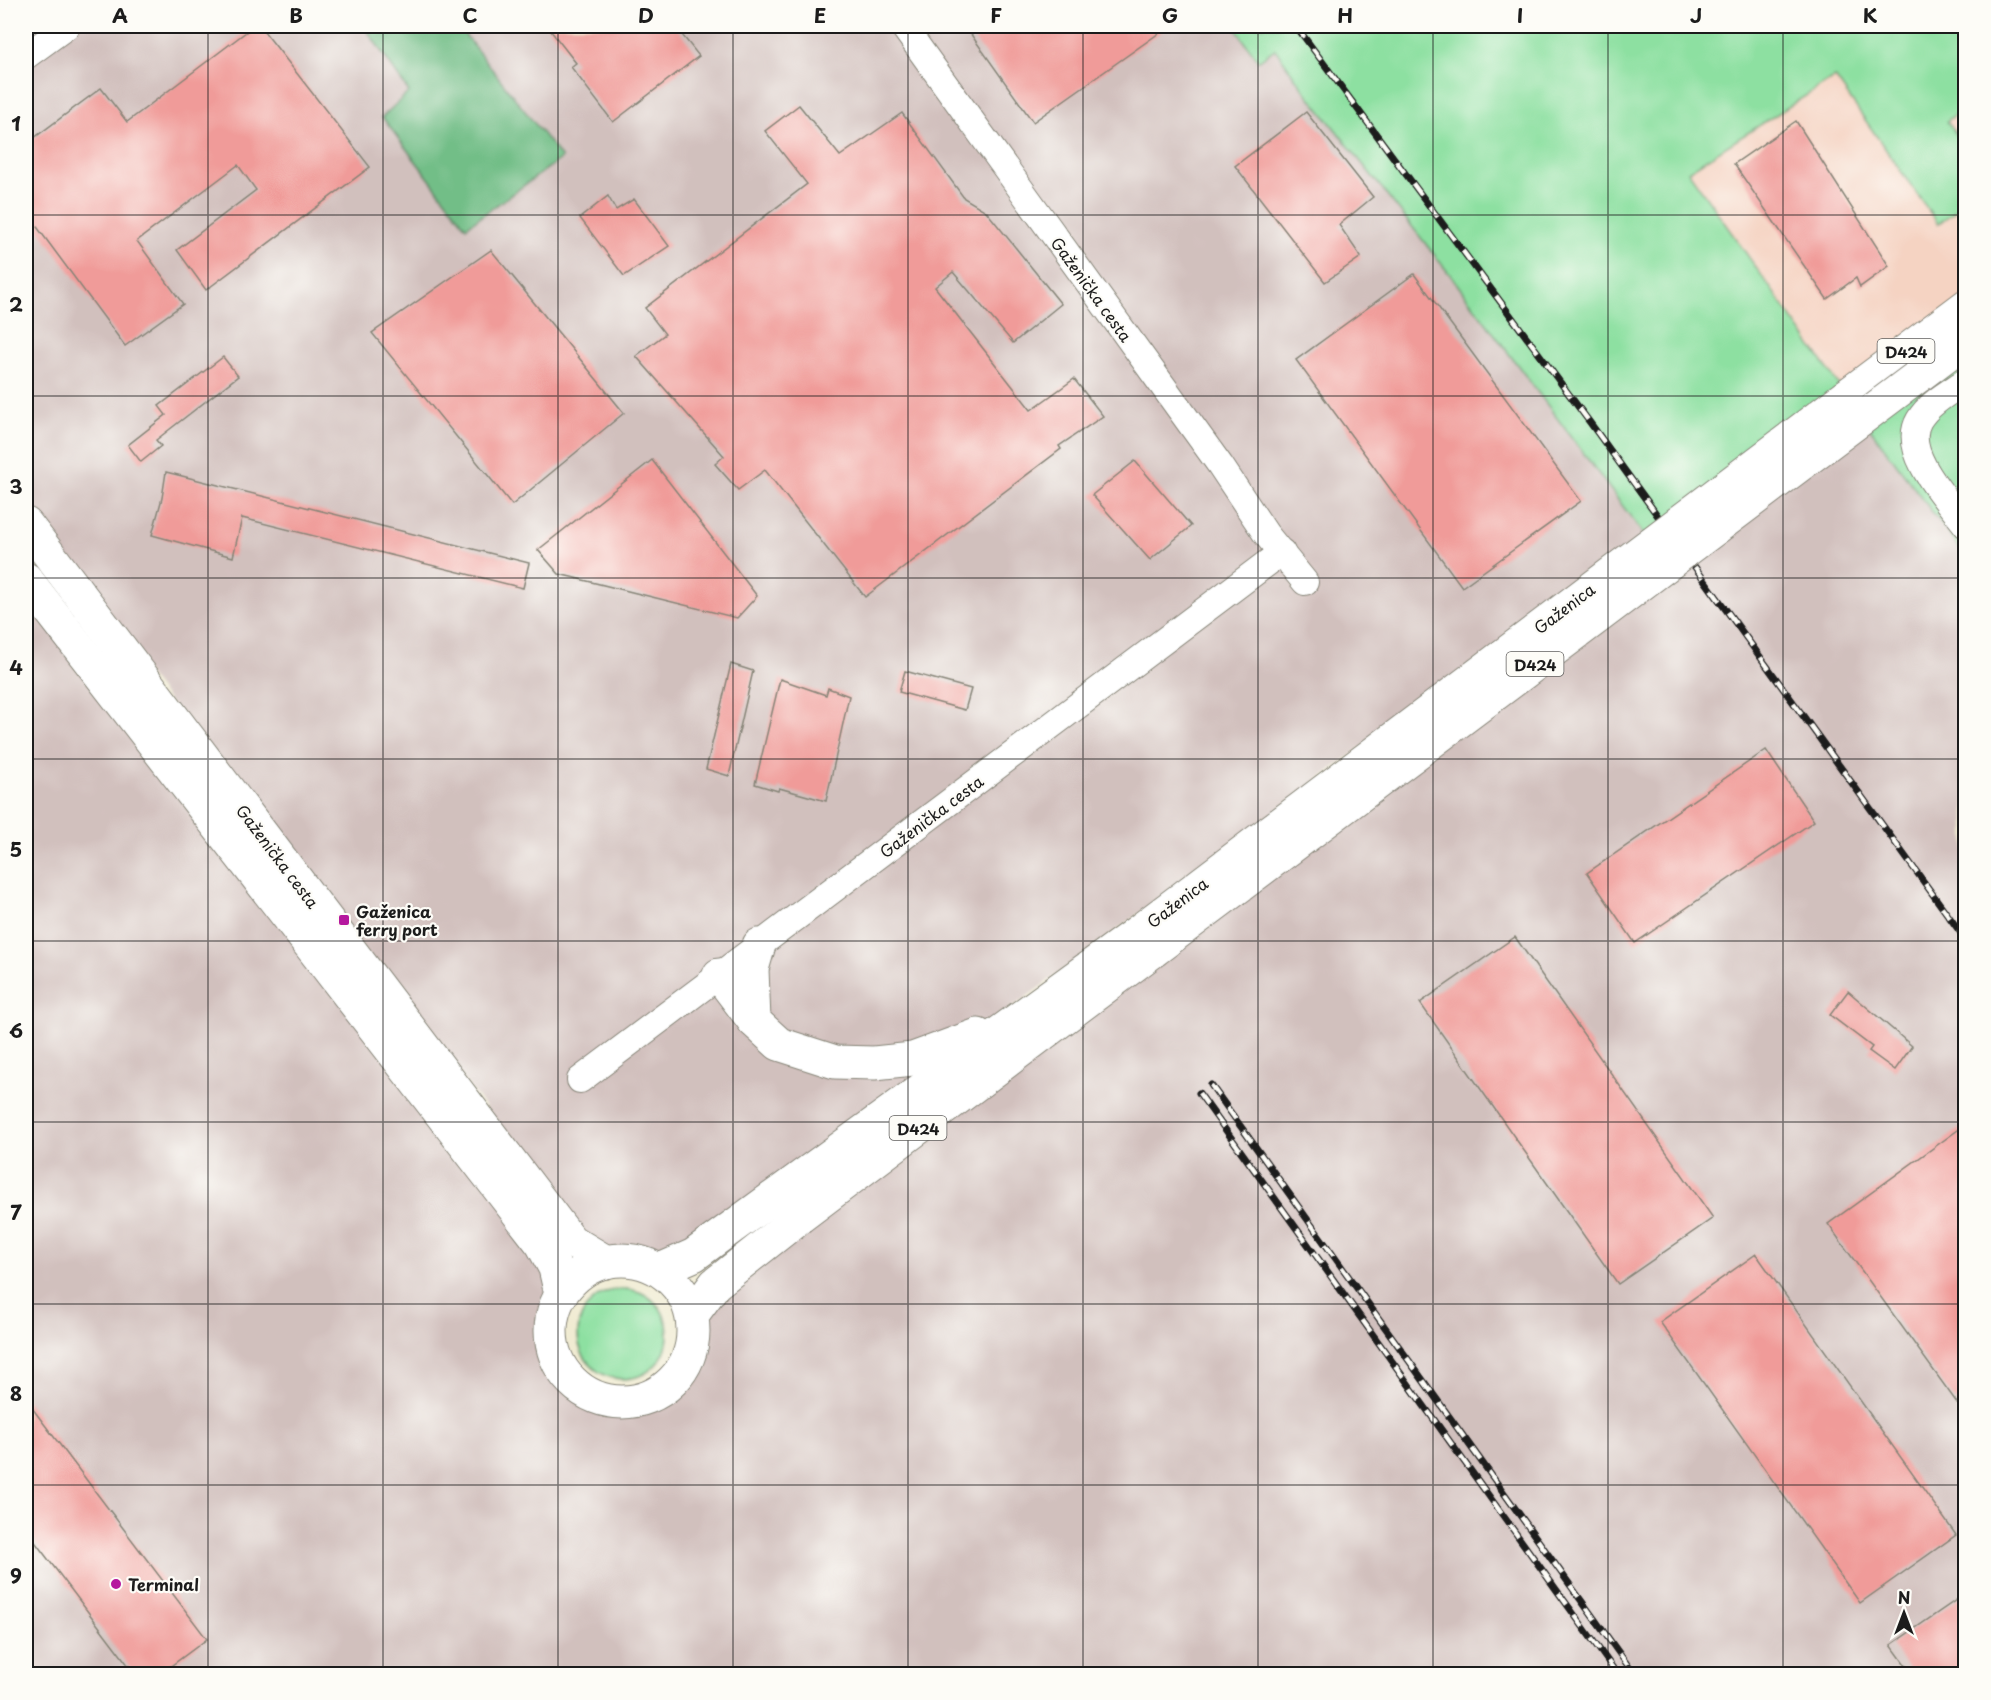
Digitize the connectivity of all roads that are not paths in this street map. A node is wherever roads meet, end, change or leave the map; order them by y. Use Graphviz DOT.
graph roads {
  1 [pos="67,26"];
  2 [pos="903,26"];
  3 [pos="26,56"];
  4 [pos="1965,306"];
  5 [pos="1965,340"];
  6 [pos="1965,381"];
  7 [pos="26,524"];
  8 [pos="1965,525"];
  9 [pos="1282,552"];
  10 [pos="26,579"];
  11 [pos="1305,582"];
  12 [pos="1144,943"];
  13 [pos="759,945"];
  14 [pos="720,975"];
  15 [pos="754,1021"];
  16 [pos="1014,1022"];
  17 [pos="580,1080"];
  18 [pos="606,1262"];
  19 [pos="660,1270"];
  20 [pos="561,1293"];
  21 [pos="692,1315"];
  1 -- 3 [label="street"];
  2 -- 9 [label="street, Gaženička cesta"];
  4 -- 12 [label="main road, Gaženica / D424, bridge"];
  5 -- 12 [label="main road, Gaženica / D424, bridge"];
  6 -- 8 [label="street"];
  7 -- 18 [label="main road, Gaženička cesta"];
  9 -- 11 [label="street, Gaženička cesta"];
  9 -- 13 [label="street, Gaženička cesta"];
  10 -- 20 [label="main road, Gaženička cesta"];
  12 -- 16 [label="main road, D424"];
  12 -- 21 [label="main road, D424"];
  13 -- 14 [label="street, Gaženička cesta"];
  13 -- 15 [label="main road"];
  14 -- 15 [label="main road"];
  14 -- 17 [label="street, Gaženička cesta"];
  15 -- 16 [label="main road"];
  16 -- 19 [label="main road, D424"];
  18 -- 19 [label="main road"];
  18 -- 20 [label="main road"];
  19 -- 21 [label="main road"];
  20 -- 21 [label="main road"];
}
